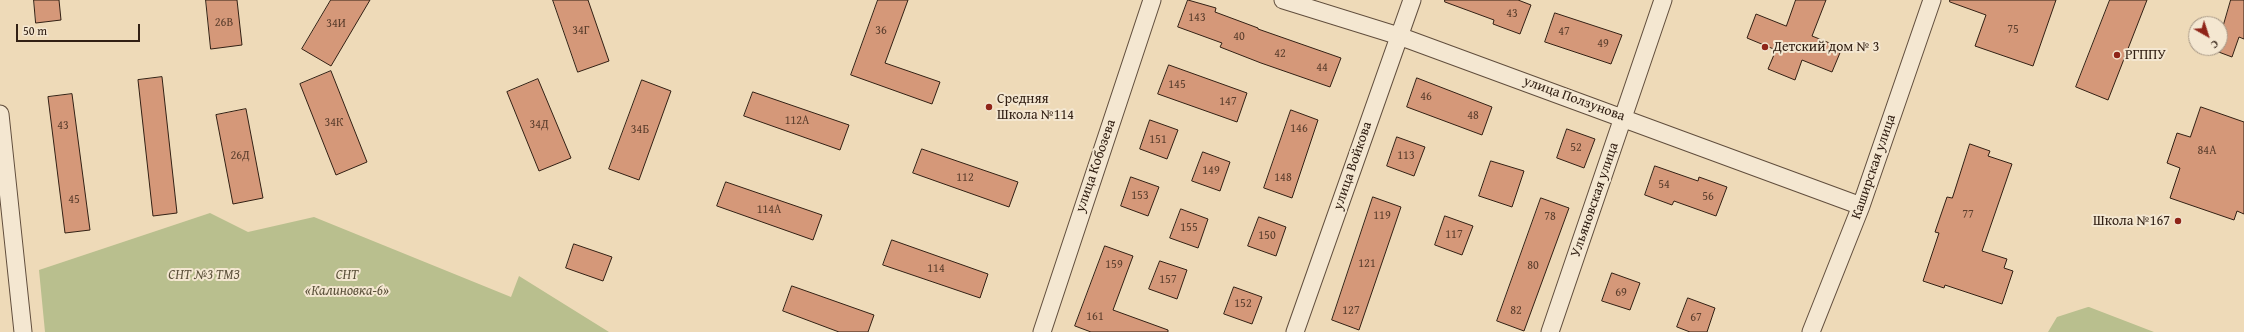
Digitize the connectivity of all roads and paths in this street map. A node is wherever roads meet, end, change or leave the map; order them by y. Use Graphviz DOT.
graph roads {
  1 [pos="1152,0"];
  2 [pos="1283,0"];
  3 [pos="1412,0"];
  4 [pos="1663,0"];
  5 [pos="1932,0"];
  6 [pos="1399,36"];
  7 [pos="0,114"];
  8 [pos="1623,117"];
  9 [pos="1861,206"];
  10 [pos="23,332"];
  11 [pos="1042,332"];
  12 [pos="1295,332"];
  13 [pos="1550,332"];
  14 [pos="1812,332"];
  1 -- 11 [label="street, улица Кобозева"];
  2 -- 6 [label="street, улица Ползунова"];
  3 -- 6 [label="street, улица Войкова"];
  4 -- 8 [label="street, Ульяновская улица"];
  5 -- 9 [label="street, Каширская улица"];
  6 -- 8 [label="street, улица Ползунова"];
  6 -- 12 [label="street, улица Войкова"];
  7 -- 10 [label="street"];
  8 -- 9 [label="street, улица Ползунова"];
  8 -- 13 [label="street, Ульяновская улица"];
  9 -- 14 [label="street, Каширская улица"];
}
